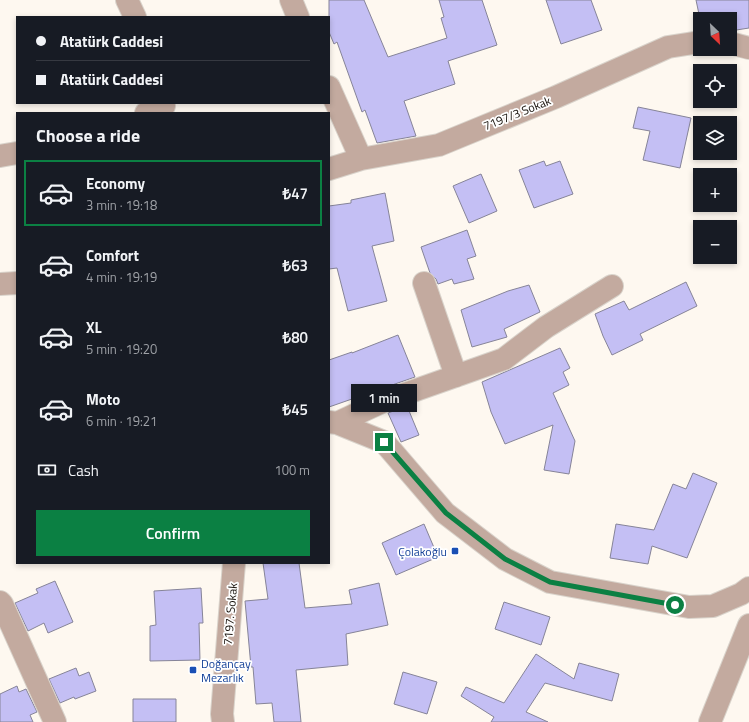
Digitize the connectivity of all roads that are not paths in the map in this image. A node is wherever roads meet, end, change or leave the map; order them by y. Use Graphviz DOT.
graph roads {
  1 [pos="127,0"];
  2 [pos="290,0"];
  3 [pos="135,16"];
  4 [pos="298,16"];
  5 [pos="693,43"];
  6 [pos="737,45"];
  7 [pos="749,48"];
  8 [pos="330,88"];
  9 [pos="16,153"];
  10 [pos="0,156"];
  11 [pos="361,159"];
  12 [pos="330,169"];
  13 [pos="16,283"];
  14 [pos="424,283"];
  15 [pos="0,284"];
  16 [pos="612,286"];
  17 [pos="456,376"];
  18 [pos="333,423"];
  19 [pos="234,564"];
  20 [pos="749,588"];
  21 [pos="0,602"];
  22 [pos="749,625"];
  23 [pos="221,719"];
  24 [pos="54,722"];
  25 [pos="710,722"];
  1 -- 3 [label="street"];
  2 -- 4 [label="street"];
  5 -- 11 [label="street, 7197/3 Sokak"];
  6 -- 7 [label="street"];
  8 -- 11 [label="street"];
  9 -- 10 [label="street"];
  11 -- 12 [label="street, 7197/3 Sokak"];
  13 -- 15 [label="street"];
  14 -- 17 [label="street"];
  16 -- 17 [label="street"];
  17 -- 18 [label="street"];
  18 -- 20 [label="street"];
  19 -- 23 [label="street, 7197. Sokak"];
  21 -- 24 [label="street"];
  22 -- 25 [label="street"];
}
